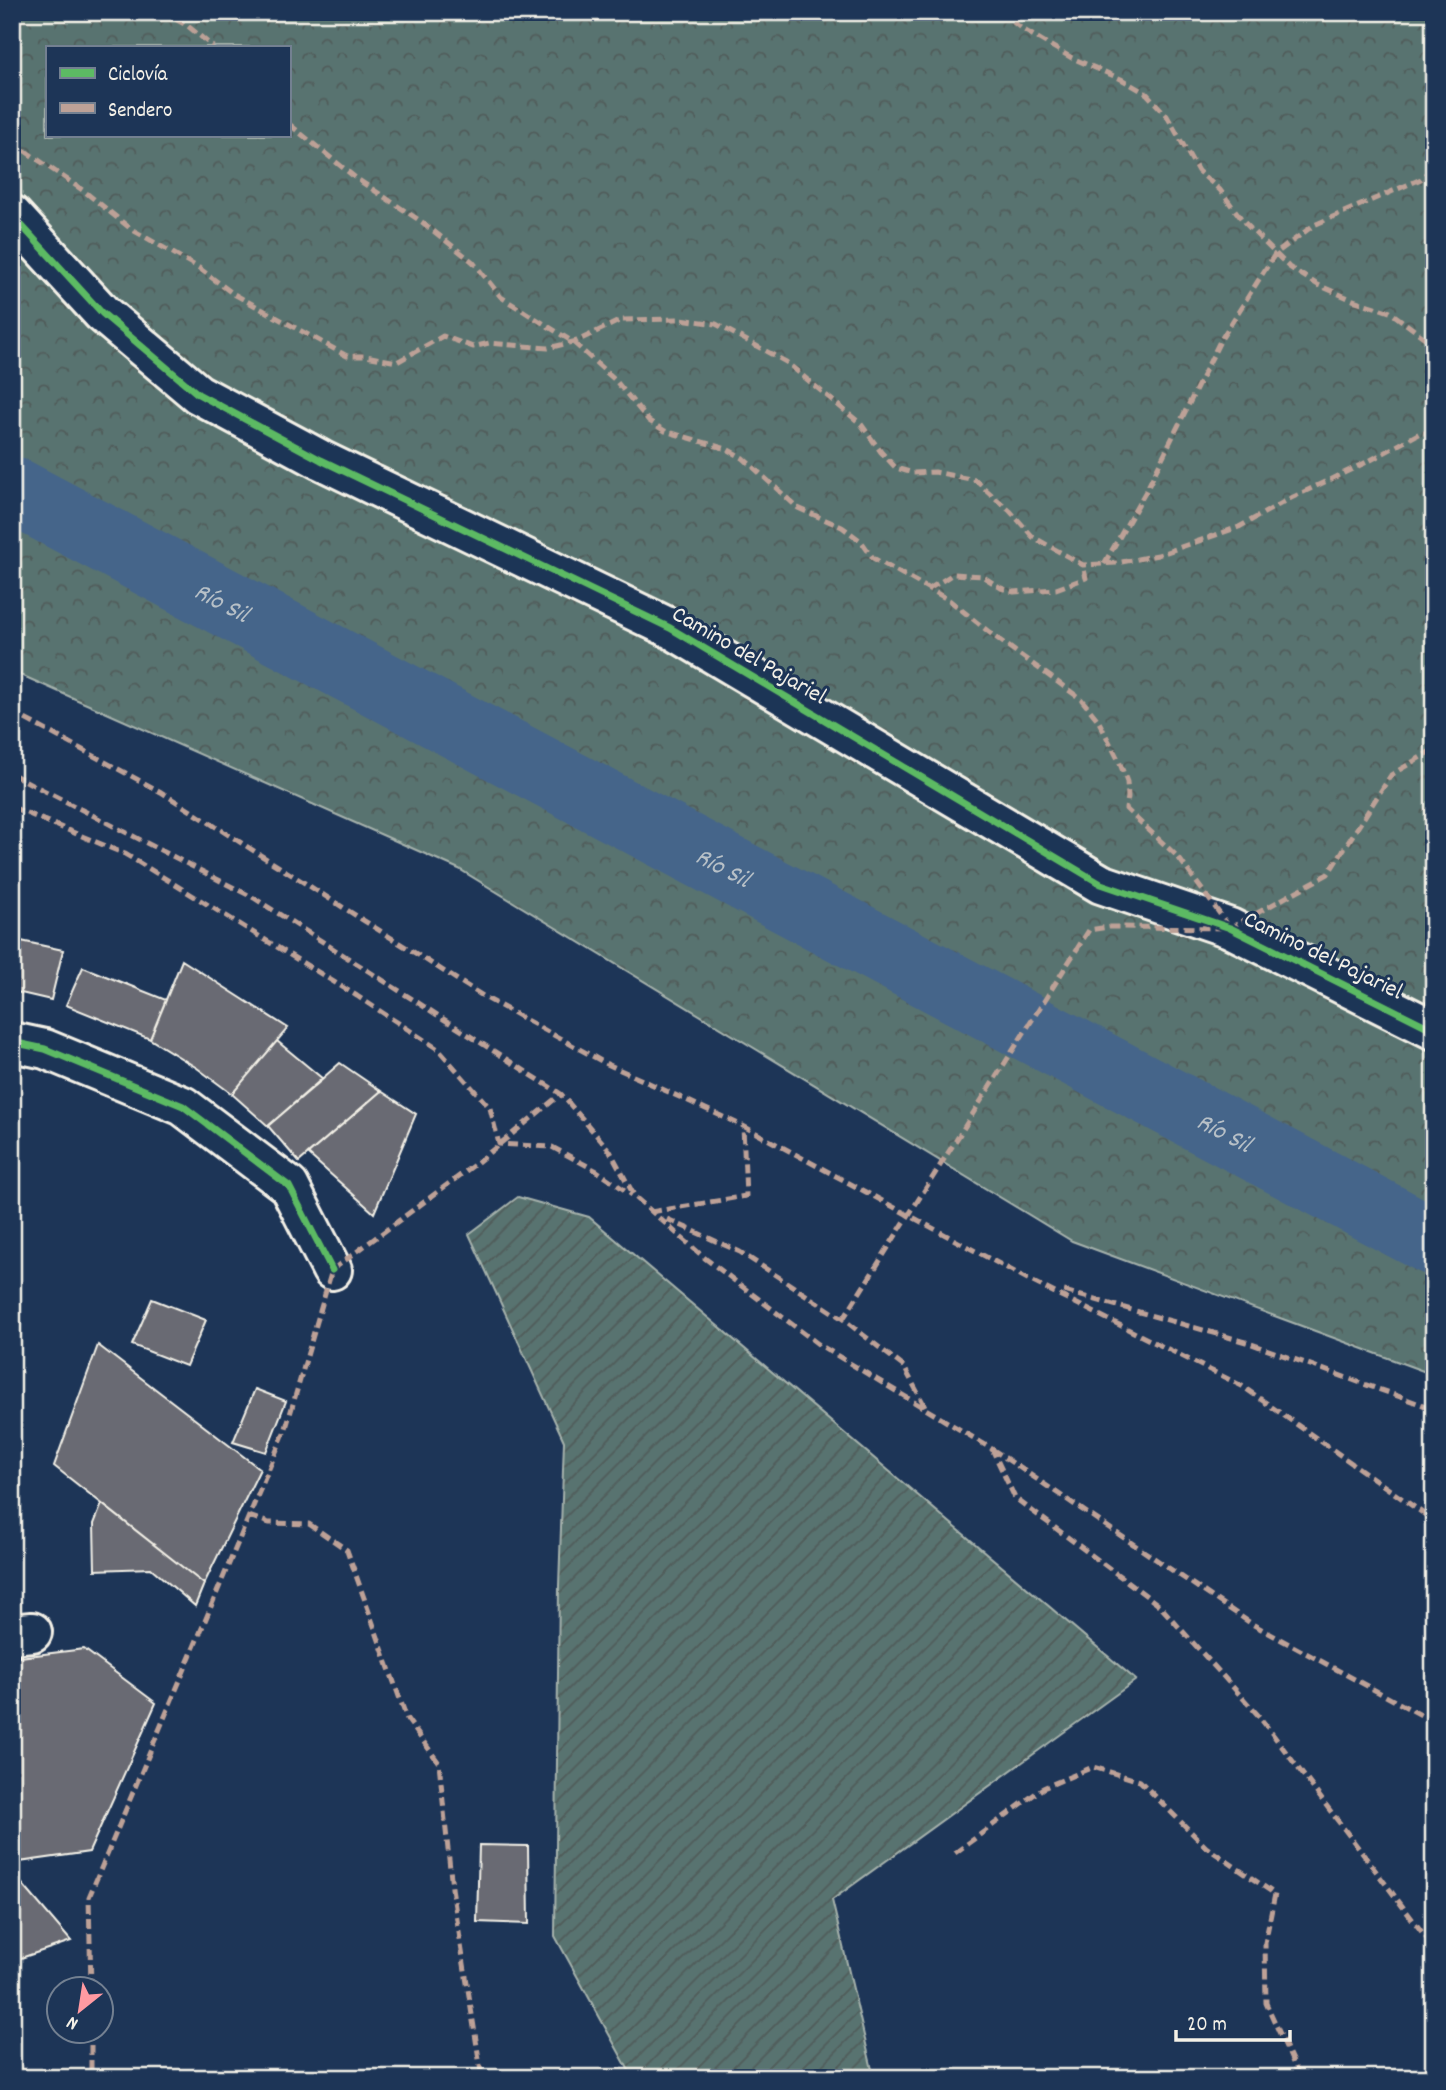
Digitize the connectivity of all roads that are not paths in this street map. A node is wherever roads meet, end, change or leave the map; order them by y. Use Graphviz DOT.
graph roads {
  1 [pos="12,215"];
  2 [pos="1434,1030"];
  3 [pos="12,1042"];
  4 [pos="332,1270"];
  1 -- 2 [label="street, Camino del Pajariel"];
  3 -- 4 [label="street"];
}
